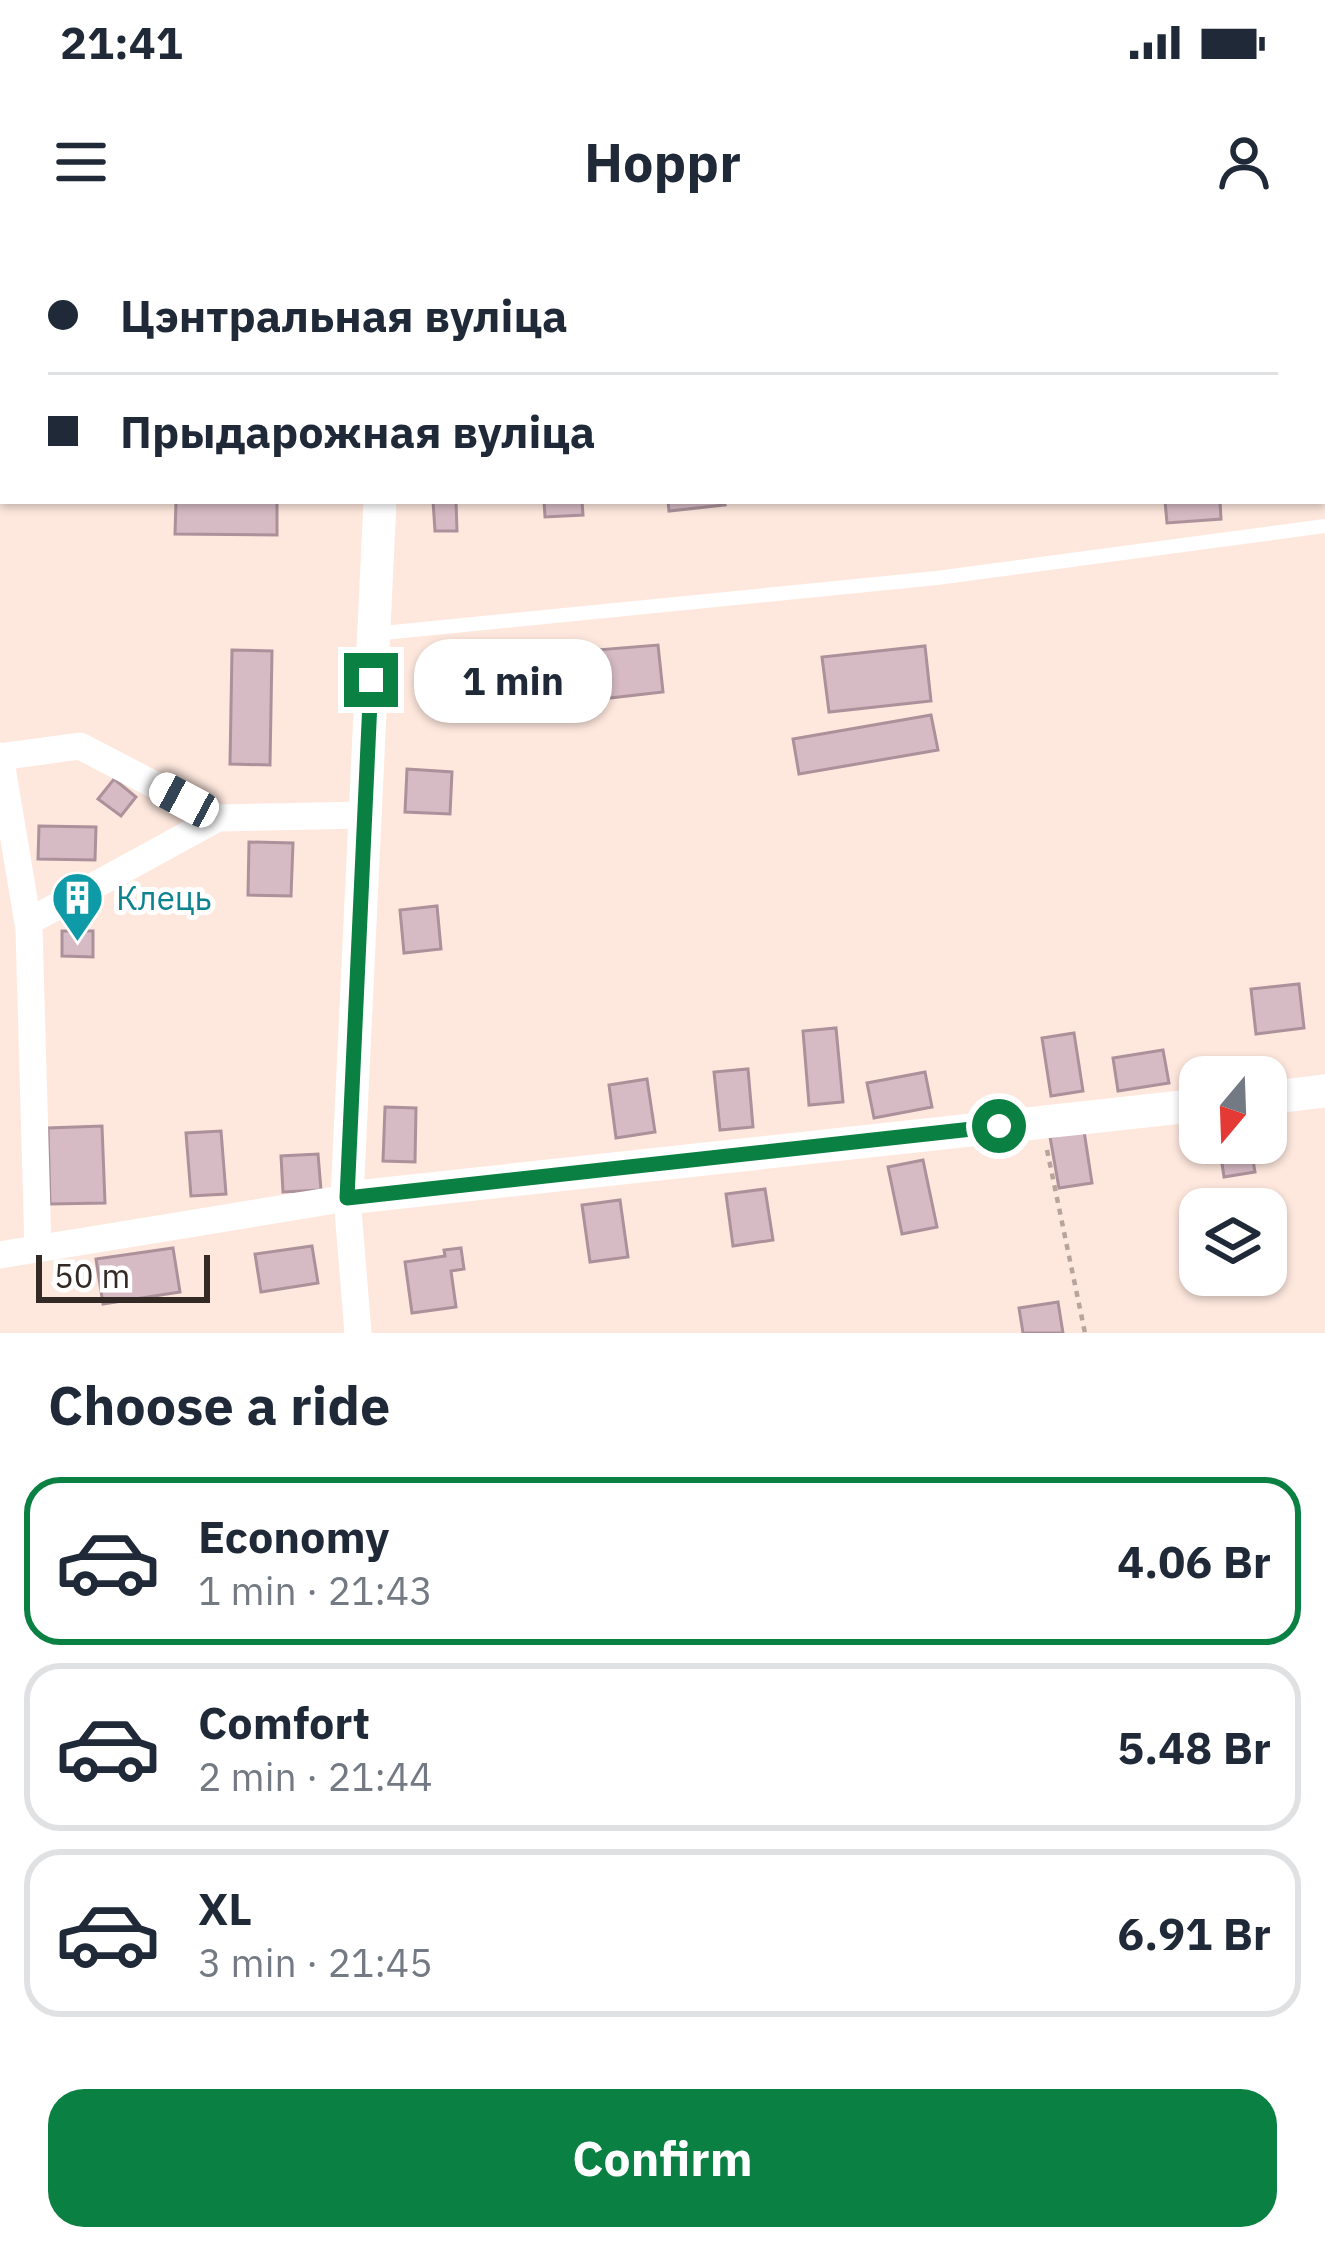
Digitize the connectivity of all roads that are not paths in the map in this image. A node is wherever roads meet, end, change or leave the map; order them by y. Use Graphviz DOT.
graph roads {
  1 [pos="380,504"];
  2 [pos="1325,526"];
  3 [pos="374,634"];
  4 [pos="0,757"];
  5 [pos="365,815"];
  6 [pos="218,818"];
  7 [pos="28,922"];
  8 [pos="1325,1091"];
  9 [pos="1287,1096"];
  10 [pos="1179,1107"];
  11 [pos="347,1198"];
  12 [pos="38,1249"];
  13 [pos="0,1256"];
  14 [pos="358,1333"];
  1 -- 3 [label="street"];
  2 -- 3 [label="lane"];
  3 -- 5 [label="street"];
  4 -- 6 [label="street"];
  4 -- 7 [label="street"];
  5 -- 6 [label="street"];
  5 -- 11 [label="street"];
  6 -- 7 [label="street"];
  7 -- 12 [label="street"];
  8 -- 9 [label="street"];
  10 -- 11 [label="street"];
  11 -- 12 [label="street"];
  11 -- 14 [label="street"];
  12 -- 13 [label="street"];
}
